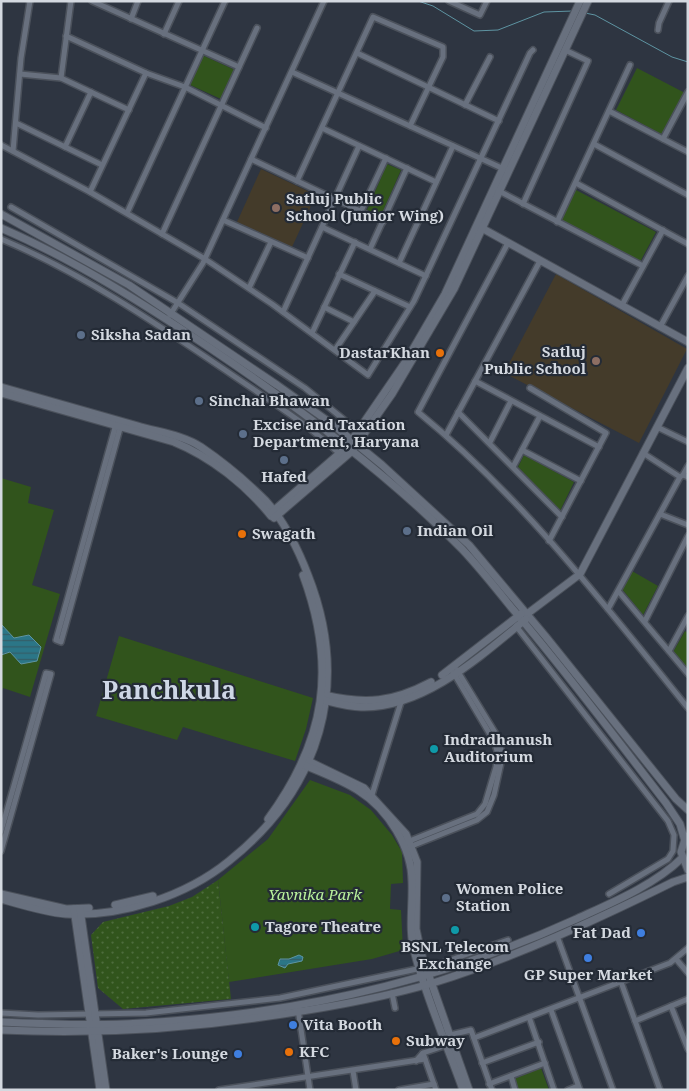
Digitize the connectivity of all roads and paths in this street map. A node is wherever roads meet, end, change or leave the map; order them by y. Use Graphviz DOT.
graph roads {
  1 [pos="30,1"];
  2 [pos="71,1"];
  3 [pos="92,1"];
  4 [pos="138,1"];
  5 [pos="179,1"];
  6 [pos="224,1"];
  7 [pos="324,1"];
  8 [pos="449,1"];
  9 [pos="487,1"];
  10 [pos="580,1"];
  11 [pos="588,1"];
  12 [pos="669,1"];
  13 [pos="131,19"];
  14 [pos="574,23"];
  15 [pos="256,28"];
  16 [pos="658,30"];
  17 [pos="164,34"];
  18 [pos="66,36"];
  19 [pos="533,50"];
  20 [pos="565,50"];
  21 [pos="203,51"];
  22 [pos="356,53"];
  23 [pos="490,57"];
  24 [pos="630,64"];
  25 [pos="239,67"];
  26 [pos="292,72"];
  27 [pos="146,73"];
  28 [pos="20,74"];
  29 [pos="60,78"];
  30 [pos="185,87"];
  31 [pos="428,88"];
  32 [pos="91,92"];
  33 [pos="688,92"];
  34 [pos="338,93"];
  35 [pos="221,105"];
  36 [pos="465,105"];
  37 [pos="129,110"];
  38 [pos="609,110"];
  39 [pos="499,121"];
  40 [pos="16,123"];
  41 [pos="410,126"];
  42 [pos="266,128"];
  43 [pos="322,128"];
  44 [pos="663,139"];
  45 [pos="1,144"];
  46 [pos="594,144"];
  47 [pos="359,146"];
  48 [pos="453,146"];
  49 [pos="65,147"];
  50 [pos="13,150"];
  51 [pos="688,152"];
  52 [pos="386,158"];
  53 [pos="251,159"];
  54 [pos="482,159"];
  55 [pos="102,165"];
  56 [pos="407,168"];
  57 [pos="506,170"];
  58 [pos="297,181"];
  59 [pos="436,182"];
  60 [pos="576,183"];
  61 [pos="497,190"];
  62 [pos="90,192"];
  63 [pos="688,195"];
  64 [pos="335,199"];
  65 [pos="523,204"];
  66 [pos="11,207"];
  67 [pos="361,211"];
  68 [pos="1,214"];
  69 [pos="127,214"];
  70 [pos="223,220"];
  71 [pos="383,222"];
  72 [pos="558,222"];
  73 [pos="322,227"];
  74 [pos="479,227"];
  75 [pos="1,228"];
  76 [pos="663,230"];
  77 [pos="162,234"];
  78 [pos="16,235"];
  79 [pos="1,239"];
  80 [pos="66,239"];
  81 [pos="271,242"];
  82 [pos="354,242"];
  83 [pos="508,243"];
  84 [pos="12,244"];
  85 [pos="688,244"];
  86 [pos="61,248"];
  87 [pos="370,250"];
  88 [pos="308,258"];
  89 [pos="205,259"];
  90 [pos="540,261"];
  91 [pos="398,263"];
  92 [pos="643,266"];
  93 [pos="339,274"];
  94 [pos="426,276"];
  95 [pos="688,276"];
  96 [pos="249,288"];
  97 [pos="375,291"];
  98 [pos="178,303"];
  99 [pos="622,305"];
  100 [pos="324,307"];
  101 [pos="410,307"];
  102 [pos="283,312"];
  103 [pos="169,317"];
  104 [pos="354,322"];
  105 [pos="660,327"];
  106 [pos="312,333"];
  107 [pos="688,342"];
  108 [pos="335,350"];
  109 [pos="688,368"];
  110 [pos="475,382"];
  111 [pos="1,388"];
  112 [pos="530,388"];
  113 [pos="1,393"];
  114 [pos="511,401"];
  115 [pos="458,412"];
  116 [pos="540,416"];
  117 [pos="119,424"];
  118 [pos="657,427"];
  119 [pos="358,431"];
  120 [pos="446,435"];
  121 [pos="354,442"];
  122 [pos="490,442"];
  123 [pos="688,442"];
  124 [pos="599,447"];
  125 [pos="349,449"];
  126 [pos="522,450"];
  127 [pos="643,453"];
  128 [pos="341,456"];
  129 [pos="688,466"];
  130 [pos="513,467"];
  131 [pos="684,476"];
  132 [pos="581,481"];
  133 [pos="660,514"];
  134 [pos="273,515"];
  135 [pos="562,517"];
  136 [pos="688,525"];
  137 [pos="688,536"];
  138 [pos="549,541"];
  139 [pos="580,574"];
  140 [pos="620,592"];
  141 [pos="608,609"];
  142 [pos="525,616"];
  143 [pos="688,616"];
  144 [pos="645,621"];
  145 [pos="516,626"];
  146 [pos="669,651"];
  147 [pos="454,670"];
  148 [pos="688,674"];
  149 [pos="46,680"];
  150 [pos="43,693"];
  151 [pos="323,697"];
  152 [pos="403,698"];
  153 [pos="688,708"];
  154 [pos="305,763"];
  155 [pos="372,798"];
  156 [pos="688,810"];
  157 [pos="1,831"];
  158 [pos="686,836"];
  159 [pos="408,845"];
  160 [pos="1,851"];
  161 [pos="682,858"];
  162 [pos="688,870"];
  163 [pos="688,877"];
  164 [pos="1,894"];
  165 [pos="609,894"];
  166 [pos="1,899"];
  167 [pos="78,911"];
  168 [pos="557,936"];
  169 [pos="508,940"];
  170 [pos="688,948"];
  171 [pos="676,959"];
  172 [pos="422,966"];
  173 [pos="688,973"];
  174 [pos="426,976"];
  175 [pos="621,982"];
  176 [pos="428,984"];
  177 [pos="392,993"];
  178 [pos="580,998"];
  179 [pos="688,999"];
  180 [pos="297,1004"];
  181 [pos="671,1006"];
  182 [pos="395,1008"];
  183 [pos="551,1010"];
  184 [pos="1,1013"];
  185 [pos="298,1013"];
  186 [pos="93,1014"];
  187 [pos="529,1017"];
  188 [pos="635,1021"];
  189 [pos="1,1022"];
  190 [pos="94,1024"];
  191 [pos="1,1030"];
  192 [pos="95,1032"];
  193 [pos="450,1035"];
  194 [pos="474,1038"];
  195 [pos="538,1042"];
  196 [pos="447,1045"];
  197 [pos="688,1049"];
  198 [pos="423,1053"];
  199 [pos="425,1060"];
  200 [pos="416,1061"];
  201 [pos="482,1063"];
  202 [pos="545,1063"];
  203 [pos="353,1071"];
  204 [pos="511,1076"];
  205 [pos="308,1078"];
  206 [pos="489,1084"];
  207 [pos="259,1087"];
  208 [pos="435,1087"];
  209 [pos="579,1088"];
  210 [pos="100,1090"];
  211 [pos="106,1090"];
  212 [pos="219,1090"];
  213 [pos="310,1090"];
  214 [pos="356,1090"];
  215 [pos="399,1090"];
  216 [pos="463,1090"];
  217 [pos="469,1090"];
  218 [pos="492,1090"];
  219 [pos="516,1090"];
  220 [pos="554,1090"];
  221 [pos="568,1090"];
  222 [pos="613,1090"];
  223 [pos="660,1090"];
  1 -- 28 [label="street"];
  2 -- 18 [label="street"];
  3 -- 13 [label="street"];
  4 -- 13 [label="street"];
  5 -- 17 [label="street"];
  6 -- 21 [label="street"];
  7 -- 26 [label="street"];
  8 -- 9 [label="street"];
  10 -- 14 [label="street"];
  11 -- 14 [label="street"];
  12 -- 16 [label="street"];
  13 -- 17 [label="street"];
  14 -- 20 [label="street"];
  14 -- 57 [label="street"];
  15 -- 25 [label="street"];
  17 -- 21 [label="street"];
  18 -- 27 [label="street"];
  18 -- 29 [label="street"];
  19 -- 39 [label="street"];
  20 -- 57 [label="street"];
  20 -- 65 [label="street"];
  21 -- 25 [label="street"];
  21 -- 30 [label="street"];
  22 -- 31 [label="street"];
  22 -- 31 [label="street"];
  22 -- 34 [label="street"];
  23 -- 36 [label="street"];
  24 -- 38 [label="street"];
  25 -- 35 [label="street"];
  26 -- 34 [label="street"];
  26 -- 42 [label="street"];
  27 -- 30 [label="street"];
  27 -- 37 [label="street"];
  28 -- 29 [label="street"];
  28 -- 40 [label="street"];
  29 -- 32 [label="street"];
  30 -- 35 [label="street"];
  30 -- 69 [label="street"];
  31 -- 36 [label="street"];
  31 -- 41 [label="street"];
  32 -- 37 [label="street"];
  32 -- 49 [label="street"];
  33 -- 44 [label="street"];
  34 -- 41 [label="street"];
  34 -- 43 [label="street"];
  35 -- 42 [label="street"];
  35 -- 77 [label="street"];
  36 -- 39 [label="street"];
  37 -- 55 [label="street"];
  38 -- 44 [label="street"];
  38 -- 46 [label="street"];
  39 -- 54 [label="street"];
  40 -- 49 [label="street"];
  40 -- 50 [label="street"];
  41 -- 48 [label="street"];
  42 -- 53 [label="street"];
  43 -- 47 [label="street"];
  43 -- 58 [label="street"];
  44 -- 51 [label="street"];
  45 -- 50 [label="street"];
  46 -- 60 [label="street"];
  46 -- 63 [label="street"];
  47 -- 52 [label="street"];
  47 -- 64 [label="street"];
  48 -- 54 [label="street"];
  48 -- 59 [label="street"];
  49 -- 55 [label="street"];
  50 -- 62 [label="street"];
  52 -- 56 [label="street"];
  52 -- 67 [label="street"];
  53 -- 58 [label="street"];
  53 -- 70 [label="street"];
  54 -- 57 [label="street"];
  54 -- 94 [label="street"];
  55 -- 62 [label="street"];
  56 -- 59 [label="street"];
  56 -- 71 [label="street"];
  57 -- 61 [label="street"];
  58 -- 64 [label="street"];
  59 -- 91 [label="street"];
  60 -- 72 [label="street"];
  60 -- 76 [label="street"];
  61 -- 65 [label="street"];
  61 -- 74 [label="street"];
  62 -- 69 [label="street"];
  64 -- 67 [label="street"];
  64 -- 73 [label="street"];
  65 -- 72 [label="street"];
  66 -- 80 [label="street"];
  67 -- 71 [label="street"];
  68 -- 86 [label="street"];
  69 -- 77 [label="street"];
  70 -- 81 [label="street"];
  70 -- 89 [label="street"];
  71 -- 87 [label="street"];
  72 -- 92 [label="street"];
  73 -- 82 [label="street"];
  73 -- 88 [label="street"];
  74 -- 83 [label="street"];
  74 -- 119 [label="street"];
  74 -- 121 [label="street"];
  75 -- 78 [label="street"];
  76 -- 85 [label="street"];
  76 -- 92 [label="street"];
  77 -- 89 [label="street"];
  78 -- 84 [label="street"];
  78 -- 103 [label="street"];
  79 -- 84 [label="street"];
  80 -- 86 [label="street"];
  80 -- 98 [label="street"];
  81 -- 88 [label="street"];
  81 -- 96 [label="street"];
  82 -- 87 [label="street"];
  82 -- 93 [label="street"];
  83 -- 90 [label="street"];
  83 -- 120 [label="street"];
  84 -- 128 [label="street"];
  86 -- 103 [label="street"];
  87 -- 91 [label="street"];
  88 -- 102 [label="street"];
  89 -- 96 [label="street"];
  89 -- 98 [label="street"];
  90 -- 99 [label="street"];
  90 -- 110 [label="street"];
  91 -- 94 [label="street"];
  92 -- 99 [label="street"];
  93 -- 97 [label="street"];
  93 -- 100 [label="street"];
  94 -- 101 [label="street"];
  95 -- 105 [label="street"];
  96 -- 102 [label="street"];
  97 -- 101 [label="street"];
  97 -- 104 [label="street"];
  98 -- 103 [label="street"];
  98 -- 119 [label="street"];
  99 -- 105 [label="street"];
  100 -- 104 [label="street"];
  100 -- 106 [label="street"];
  101 -- 108 [label="street"];
  102 -- 106 [label="street"];
  103 -- 121 [label="street"];
  103 -- 125 [label="street"];
  104 -- 108 [label="street"];
  105 -- 107 [label="street"];
  106 -- 108 [label="street"];
  109 -- 118 [label="street"];
  110 -- 114 [label="street"];
  110 -- 115 [label="street"];
  111 -- 117 [label="street"];
  112 -- 124 [label="street"];
  113 -- 117 [label="street"];
  114 -- 116 [label="street"];
  114 -- 122 [label="street"];
  115 -- 120 [label="street"];
  115 -- 122 [label="street"];
  116 -- 124 [label="street"];
  116 -- 126 [label="street"];
  117 -- 117 [label="street"];
  117 -- 134 [label="street"];
  118 -- 123 [label="street"];
  118 -- 127 [label="street"];
  119 -- 121 [label="street"];
  120 -- 138 [label="street"];
  121 -- 125 [label="street"];
  121 -- 142 [label="street"];
  122 -- 130 [label="street"];
  124 -- 132 [label="street"];
  125 -- 128 [label="street"];
  125 -- 142 [label="street"];
  126 -- 130 [label="street"];
  126 -- 132 [label="street"];
  127 -- 131 [label="street"];
  127 -- 139 [label="street"];
  128 -- 134 [label="street"];
  129 -- 131 [label="street"];
  130 -- 135 [label="street"];
  131 -- 133 [label="street"];
  132 -- 135 [label="street"];
  133 -- 136 [label="street"];
  133 -- 140 [label="street"];
  134 -- 151 [label="street"];
  135 -- 138 [label="street"];
  137 -- 144 [label="street"];
  138 -- 139 [label="street"];
  139 -- 141 [label="street"];
  139 -- 142 [label="street"];
  140 -- 141 [label="street"];
  140 -- 144 [label="street"];
  141 -- 153 [label="street"];
  142 -- 145 [label="street"];
  142 -- 147 [label="street"];
  142 -- 156 [label="street"];
  142 -- 158 [label="street"];
  143 -- 146 [label="street"];
  144 -- 146 [label="street"];
  145 -- 147 [label="street"];
  145 -- 165 [label="street"];
  146 -- 148 [label="street"];
  147 -- 152 [label="street"];
  147 -- 159 [label="street"];
  149 -- 150 [label="street"];
  150 -- 157 [label="street"];
  150 -- 160 [label="street"];
  151 -- 152 [label="street"];
  151 -- 154 [label="street"];
  152 -- 155 [label="street"];
  154 -- 155 [label="street"];
  154 -- 167 [label="street"];
  155 -- 159 [label="street"];
  158 -- 161 [label="street"];
  159 -- 172 [label="street"];
  161 -- 162 [label="street"];
  161 -- 174 [label="street"];
  163 -- 168 [label="street"];
  164 -- 167 [label="street"];
  166 -- 167 [label="street"];
  167 -- 186 [label="street"];
  168 -- 176 [label="street"];
  168 -- 178 [label="street"];
  169 -- 172 [label="street"];
  170 -- 171 [label="street"];
  171 -- 173 [label="street"];
  171 -- 175 [label="street"];
  172 -- 174 [label="street"];
  172 -- 186 [label="street"];
  174 -- 176 [label="street"];
  174 -- 180 [label="street"];
  175 -- 178 [label="street"];
  175 -- 188 [label="street"];
  176 -- 177 [label="street"];
  176 -- 193 [label="street"];
  176 -- 196 [label="street"];
  177 -- 182 [label="street"];
  177 -- 185 [label="street"];
  178 -- 183 [label="street"];
  178 -- 222 [label="street"];
  179 -- 181 [label="street"];
  180 -- 185 [label="street"];
  180 -- 190 [label="street"];
  181 -- 188 [label="street"];
  181 -- 197 [label="street"];
  183 -- 187 [label="street"];
  183 -- 209 [label="street"];
  184 -- 186 [label="street"];
  185 -- 192 [label="street"];
  185 -- 205 [label="street"];
  186 -- 190 [label="street"];
  187 -- 194 [label="street"];
  187 -- 195 [label="street"];
  188 -- 223 [label="street"];
  189 -- 190 [label="street"];
  190 -- 192 [label="street"];
  191 -- 192 [label="street"];
  192 -- 210 [label="street"];
  192 -- 211 [label="street"];
  193 -- 194 [label="street"];
  193 -- 217 [label="street"];
  194 -- 201 [label="street"];
  195 -- 201 [label="street"];
  195 -- 202 [label="street"];
  196 -- 198 [label="street"];
  196 -- 216 [label="street"];
  198 -- 199 [label="street"];
  198 -- 200 [label="street"];
  199 -- 200 [label="street"];
  199 -- 208 [label="street"];
  200 -- 203 [label="street"];
  201 -- 206 [label="street"];
  202 -- 204 [label="street"];
  202 -- 220 [label="street"];
  203 -- 205 [label="street"];
  203 -- 214 [label="street"];
  204 -- 206 [label="street"];
  204 -- 219 [label="street"];
  205 -- 207 [label="street"];
  205 -- 213 [label="street"];
  206 -- 218 [label="street"];
  207 -- 212 [label="street"];
  208 -- 215 [label="street"];
  209 -- 221 [label="street"];
}
